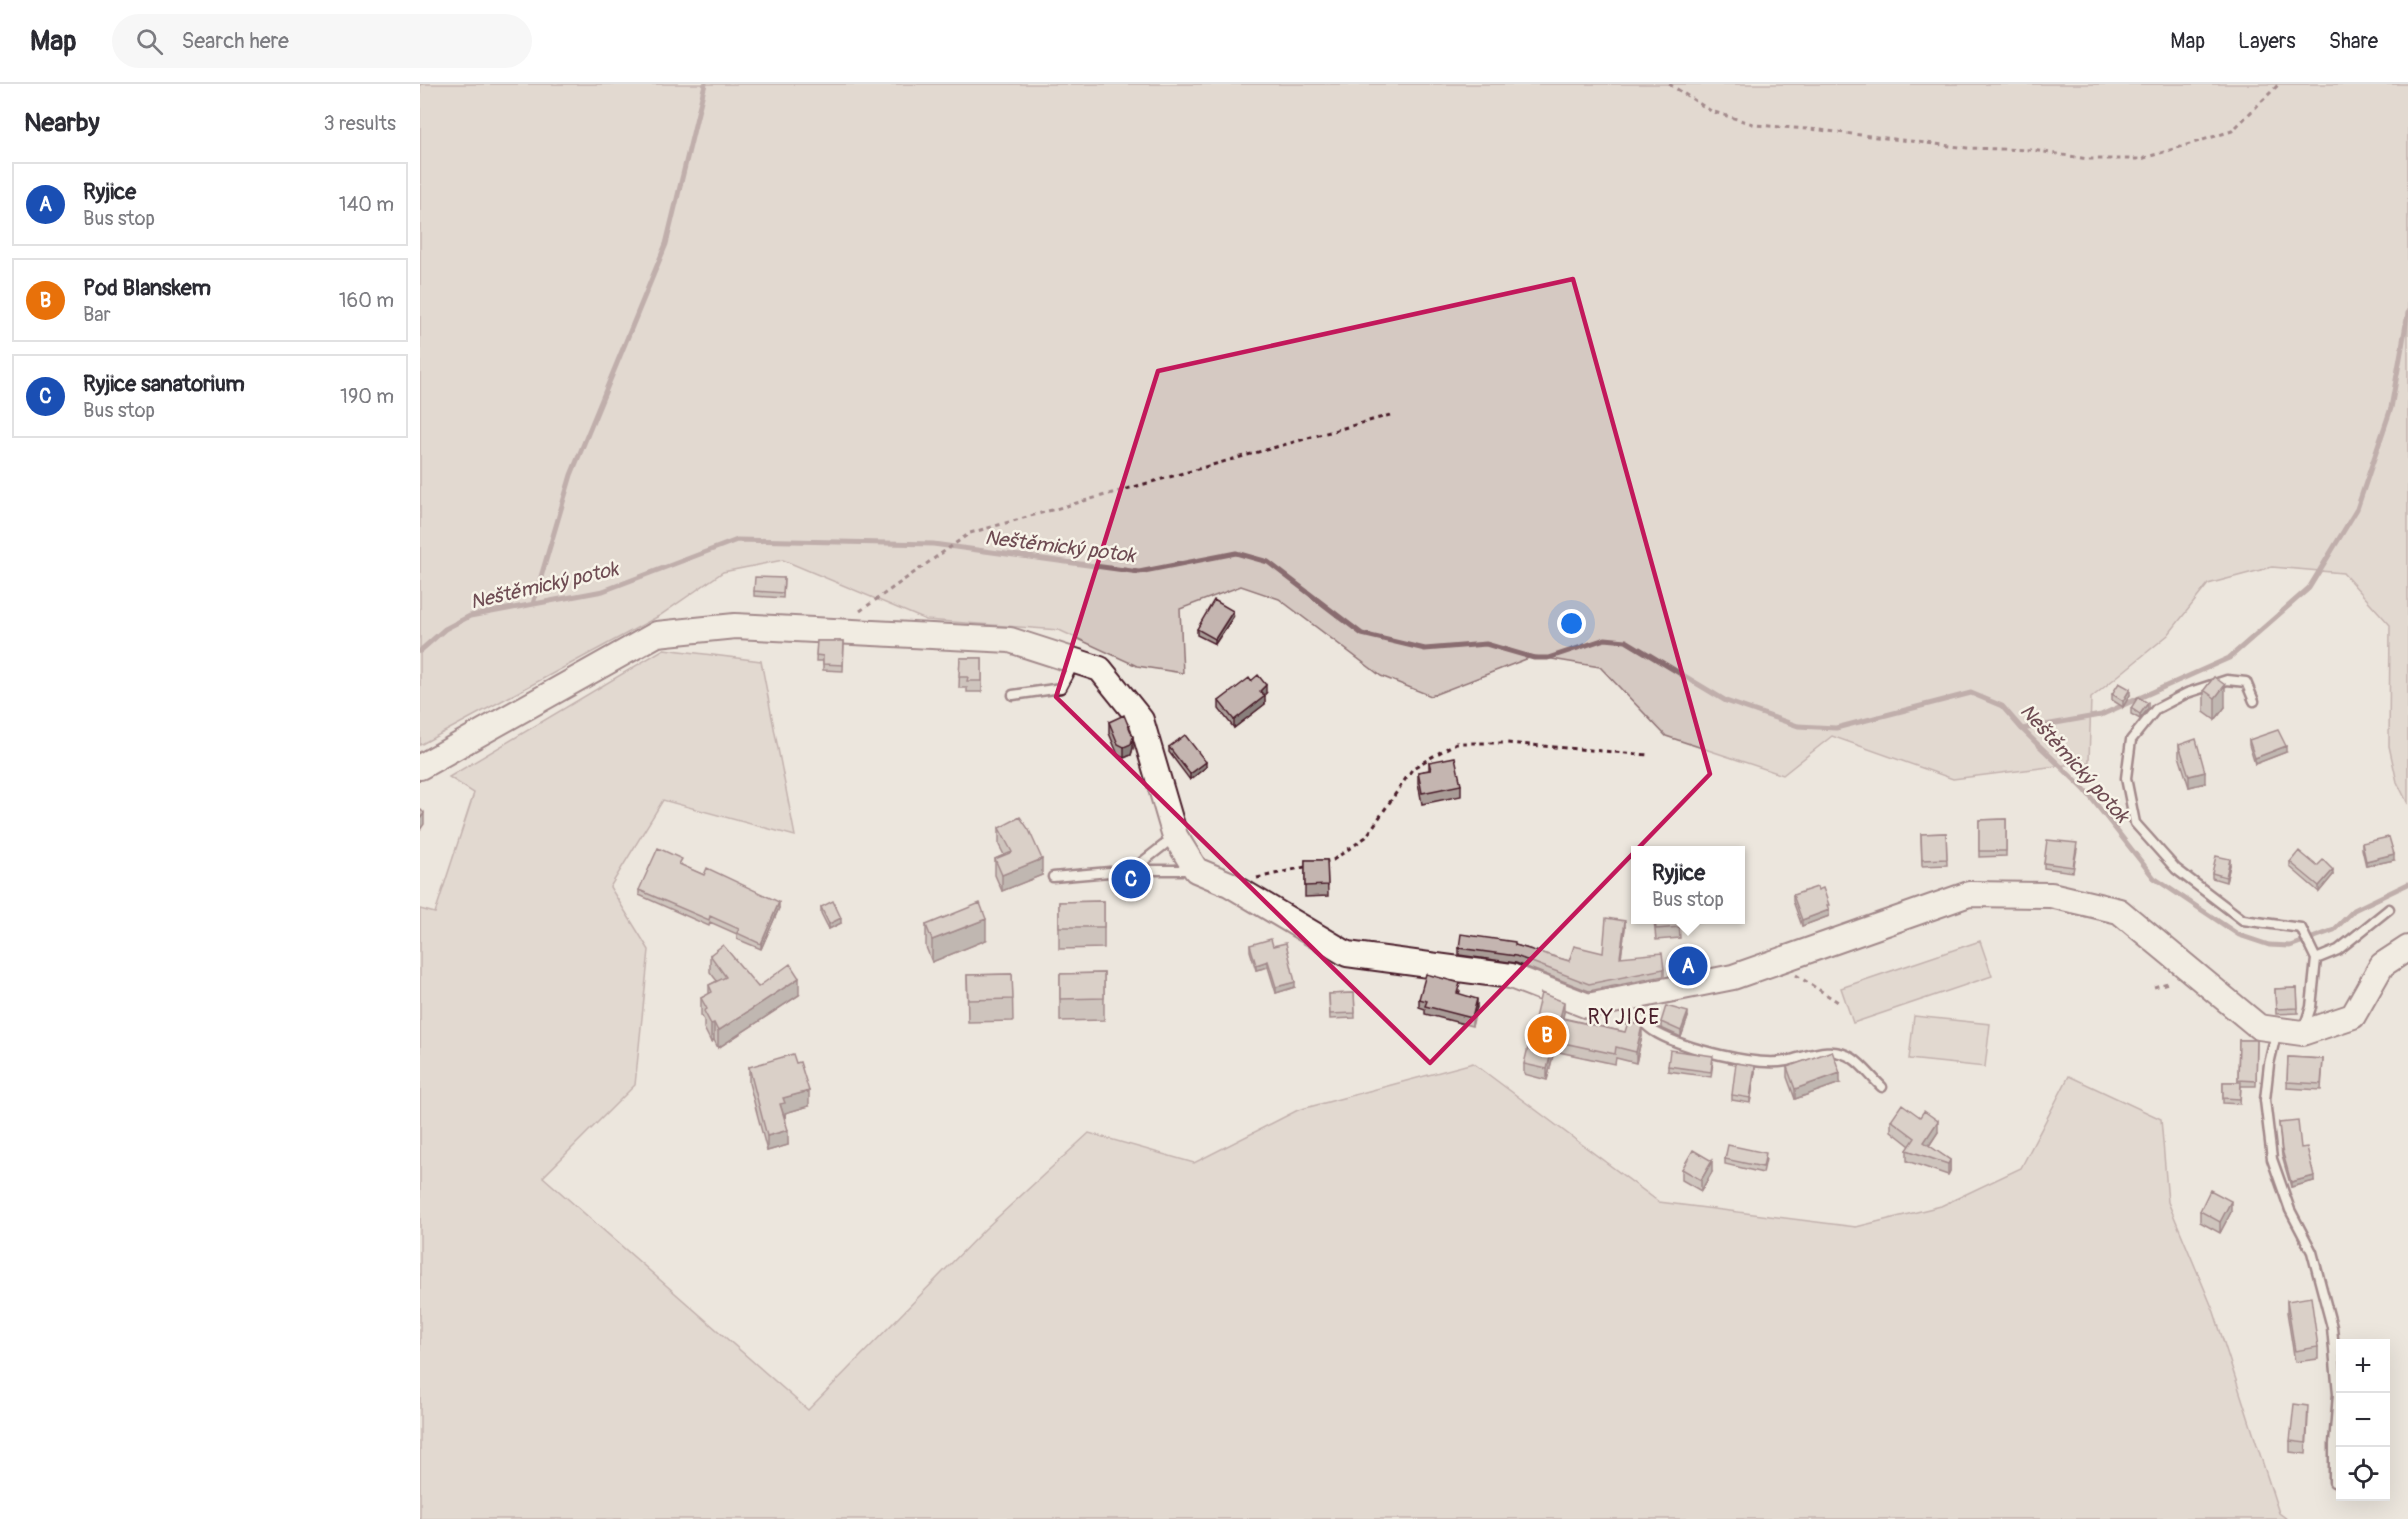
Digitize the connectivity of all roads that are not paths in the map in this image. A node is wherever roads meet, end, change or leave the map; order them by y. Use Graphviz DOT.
graph roads {
  1 [pos="1076,661"];
  2 [pos="1012,696"];
  3 [pos="2254,701"];
  4 [pos="420,767"];
  5 [pos="1175,836"];
  6 [pos="1132,870"];
  7 [pos="1196,870"];
  8 [pos="1053,877"];
  9 [pos="2389,909"];
  10 [pos="2408,948"];
  11 [pos="2314,955"];
  12 [pos="1622,999"];
  13 [pos="2277,1030"];
  14 [pos="2302,1033"];
  15 [pos="1881,1087"];
  16 [pos="2334,1482"];
  1 -- 2 [label="lane"];
  1 -- 4 [label="street"];
  1 -- 5 [label="street"];
  3 -- 11 [label="lane"];
  5 -- 6 [label="lane"];
  5 -- 7 [label="street"];
  6 -- 7 [label="lane"];
  6 -- 8 [label="lane"];
  7 -- 12 [label="street"];
  9 -- 11 [label="lane"];
  10 -- 14 [label="street"];
  11 -- 14 [label="lane"];
  12 -- 13 [label="street"];
  12 -- 15 [label="lane"];
  13 -- 14 [label="street"];
  13 -- 16 [label="lane"];
}
